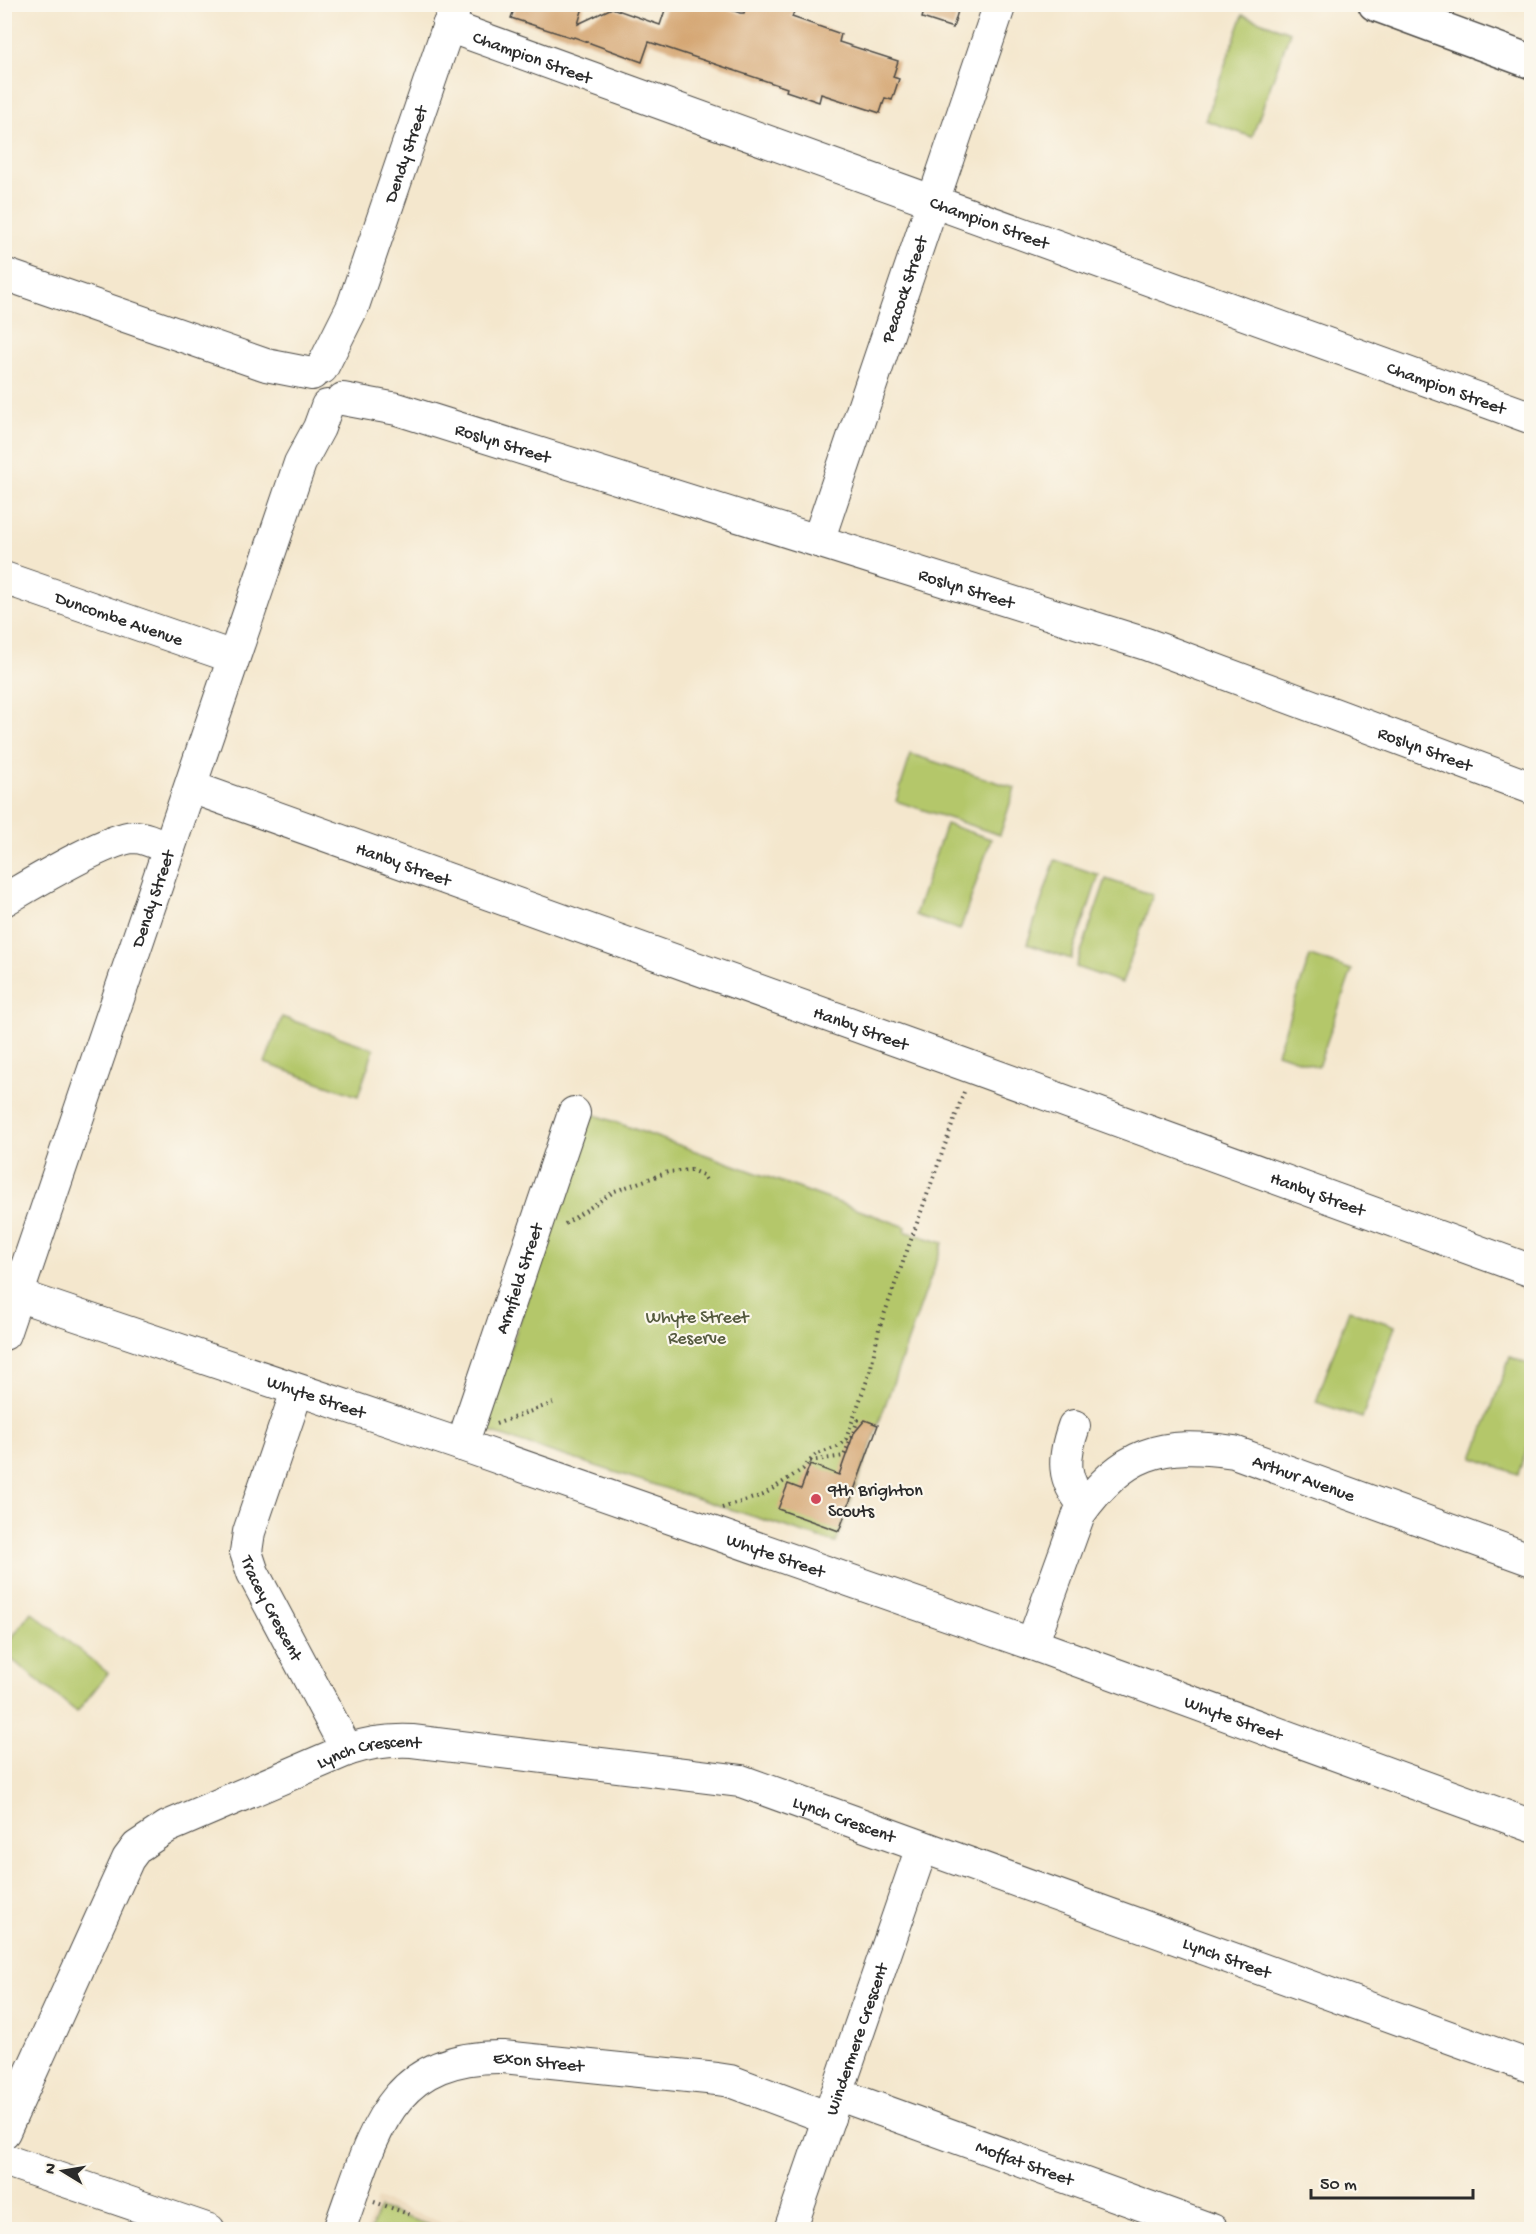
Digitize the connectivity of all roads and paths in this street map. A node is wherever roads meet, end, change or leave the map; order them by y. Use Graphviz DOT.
graph roads {
  1 [pos="1000,4"];
  2 [pos="1384,6"];
  3 [pos="452,15"];
  4 [pos="1532,62"];
  5 [pos="934,201"];
  6 [pos="4,274"];
  7 [pos="326,386"];
  8 [pos="1532,418"];
  9 [pos="818,541"];
  10 [pos="4,578"];
  11 [pos="233,657"];
  12 [pos="191,787"];
  13 [pos="1532,788"];
  14 [pos="173,837"];
  15 [pos="4,900"];
  16 [pos="964,1091"];
  17 [pos="574,1113"];
  18 [pos="706,1180"];
  19 [pos="537,1225"];
  20 [pos="1532,1271"];
  21 [pos="18,1295"];
  22 [pos="4,1334"];
  23 [pos="297,1390"];
  24 [pos="553,1403"];
  25 [pos="857,1422"];
  26 [pos="494,1425"];
  27 [pos="1074,1426"];
  28 [pos="462,1445"];
  29 [pos="810,1461"];
  30 [pos="1085,1505"];
  31 [pos="719,1509"];
  32 [pos="1532,1560"];
  33 [pos="1032,1644"];
  34 [pos="347,1750"];
  35 [pos="1532,1826"];
  36 [pos="922,1847"];
  37 [pos="1532,2067"];
  38 [pos="833,2106"];
  39 [pos="4,2132"];
  40 [pos="4,2160"];
  41 [pos="373,2202"];
  42 [pos="411,2215"];
  43 [pos="208,2229"];
  44 [pos="339,2229"];
  45 [pos="790,2229"];
  46 [pos="1212,2229"];
  1 -- 5 [label="street, Peacock Street"];
  2 -- 4 [label="main road"];
  3 -- 5 [label="street, Champion Street"];
  3 -- 7 [label="street, Dendy Street"];
  5 -- 8 [label="street, Champion Street"];
  5 -- 9 [label="street, Peacock Street"];
  6 -- 7 [label="street, Roslyn Street"];
  7 -- 9 [label="street, Roslyn Street"];
  7 -- 11 [label="street, Dendy Street"];
  9 -- 13 [label="street, Roslyn Street"];
  10 -- 11 [label="street, Duncombe Avenue"];
  11 -- 12 [label="street, Dendy Street"];
  12 -- 14 [label="street, Dendy Street"];
  12 -- 20 [label="street, Hanby Street"];
  14 -- 15 [label="street"];
  14 -- 21 [label="street, Dendy Street"];
  16 -- 25 [label="path"];
  17 -- 19 [label="street, Armfield Street"];
  18 -- 19 [label="path"];
  19 -- 28 [label="street, Armfield Street"];
  21 -- 22 [label="street, Dendy Street"];
  21 -- 23 [label="street, Whyte Street"];
  23 -- 28 [label="street, Whyte Street"];
  23 -- 34 [label="street, Tracey Crescent"];
  24 -- 26 [label="path"];
  25 -- 29 [label="path"];
  25 -- 29 [label="path"];
  27 -- 30 [label="street"];
  28 -- 33 [label="street, Whyte Street"];
  29 -- 31 [label="path"];
  30 -- 32 [label="street, Arthur Avenue"];
  30 -- 33 [label="street, Arthur Avenue"];
  33 -- 35 [label="street, Whyte Street"];
  34 -- 36 [label="street, Lynch Crescent"];
  34 -- 39 [label="street, Lynch Crescent"];
  36 -- 37 [label="street, Lynch Street"];
  36 -- 38 [label="street, Windermere Crescent"];
  38 -- 44 [label="street, Exon Street"];
  38 -- 45 [label="street, Windermere Crescent"];
  38 -- 46 [label="street, Moffat Street"];
  40 -- 43 [label="street"];
  41 -- 42 [label="path"];
}
